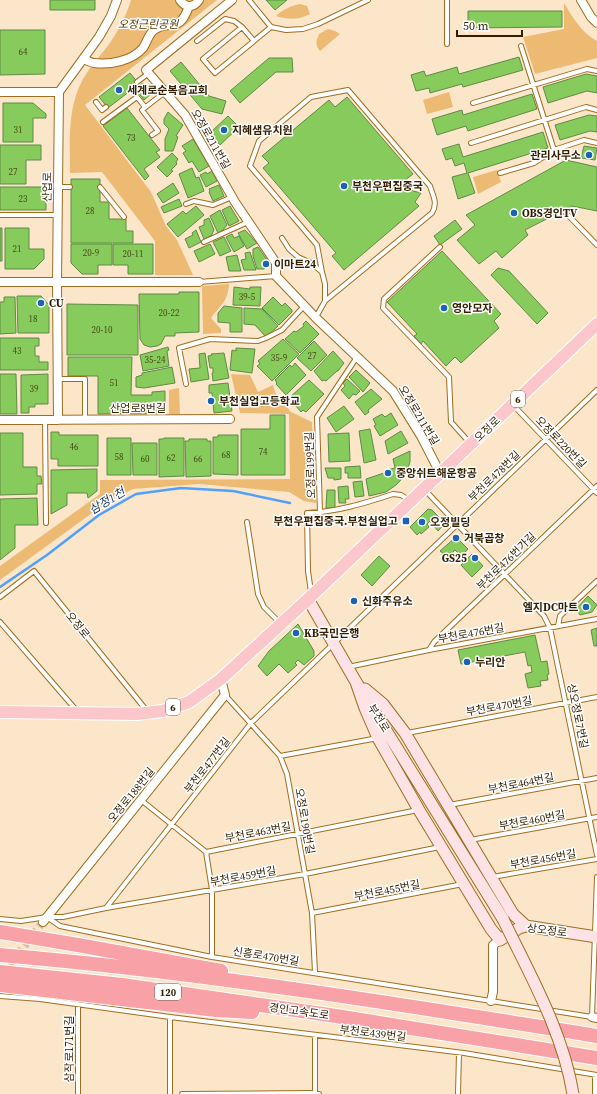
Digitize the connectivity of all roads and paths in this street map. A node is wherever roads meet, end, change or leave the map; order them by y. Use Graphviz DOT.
graph roads {
  1 [pos="117,0"];
  2 [pos="180,0"];
  3 [pos="200,0"];
  4 [pos="232,0"];
  5 [pos="249,0"];
  6 [pos="355,0"];
  7 [pos="368,0"];
  8 [pos="447,0"];
  9 [pos="581,0"];
  10 [pos="358,5"];
  11 [pos="189,6"];
  12 [pos="597,23"];
  13 [pos="242,27"];
  14 [pos="271,27"];
  15 [pos="197,41"];
  16 [pos="254,41"];
  17 [pos="447,44"];
  18 [pos="521,46"];
  19 [pos="83,58"];
  20 [pos="597,71"];
  21 [pos="149,74"];
  22 [pos="138,82"];
  23 [pos="534,84"];
  24 [pos="0,92"];
  25 [pos="59,92"];
  26 [pos="165,92"];
  27 [pos="96,102"];
  28 [pos="473,103"];
  29 [pos="106,107"];
  30 [pos="145,108"];
  31 [pos="597,110"];
  32 [pos="545,120"];
  33 [pos="103,122"];
  34 [pos="152,135"];
  35 [pos="470,143"];
  36 [pos="597,143"];
  37 [pos="554,150"];
  38 [pos="500,173"];
  39 [pos="58,187"];
  40 [pos="70,187"];
  41 [pos="100,187"];
  42 [pos="232,197"];
  43 [pos="186,204"];
  44 [pos="566,212"];
  45 [pos="0,215"];
  46 [pos="57,215"];
  47 [pos="124,217"];
  48 [pos="248,222"];
  49 [pos="282,238"];
  50 [pos="204,242"];
  51 [pos="597,245"];
  52 [pos="440,247"];
  53 [pos="322,272"];
  54 [pos="276,276"];
  55 [pos="0,282"];
  56 [pos="57,282"];
  57 [pos="199,282"];
  58 [pos="325,301"];
  59 [pos="304,306"];
  60 [pos="316,318"];
  61 [pos="597,324"];
  62 [pos="358,357"];
  63 [pos="57,379"];
  64 [pos="186,384"];
  65 [pos="597,390"];
  66 [pos="513,404"];
  67 [pos="230,419"];
  68 [pos="0,420"];
  69 [pos="45,420"];
  70 [pos="58,420"];
  71 [pos="85,420"];
  72 [pos="546,439"];
  73 [pos="471,444"];
  74 [pos="440,474"];
  75 [pos="424,489"];
  76 [pos="596,489"];
  77 [pos="411,501"];
  78 [pos="320,513"];
  79 [pos="247,522"];
  80 [pos="46,523"];
  81 [pos="457,524"];
  82 [pos="505,575"];
  83 [pos="597,581"];
  84 [pos="0,597"];
  85 [pos="310,597"];
  86 [pos="597,619"];
  87 [pos="0,622"];
  88 [pos="281,624"];
  89 [pos="558,626"];
  90 [pos="550,628"];
  91 [pos="334,644"];
  92 [pos="429,650"];
  93 [pos="348,667"];
  94 [pos="221,679"];
  95 [pos="356,682"];
  96 [pos="225,695"];
  97 [pos="597,698"];
  98 [pos="566,703"];
  99 [pos="0,712"];
  100 [pos="149,712"];
  101 [pos="78,713"];
  102 [pos="250,724"];
  103 [pos="405,733"];
  104 [pos="378,738"];
  105 [pos="280,756"];
  106 [pos="597,778"];
  107 [pos="582,780"];
  108 [pos="141,800"];
  109 [pos="448,805"];
  110 [pos="419,810"];
  111 [pos="597,817"];
  112 [pos="590,818"];
  113 [pos="171,824"];
  114 [pos="297,834"];
  115 [pos="470,840"];
  116 [pos="442,847"];
  117 [pos="206,852"];
  118 [pos="597,855"];
  119 [pos="597,858"];
  120 [pos="305,874"];
  121 [pos="492,877"];
  122 [pos="597,877"];
  123 [pos="464,884"];
  124 [pos="212,890"];
  125 [pos="106,908"];
  126 [pos="312,913"];
  127 [pos="0,918"];
  128 [pos="45,919"];
  129 [pos="526,926"];
  130 [pos="0,932"];
  131 [pos="596,937"];
  132 [pos="497,942"];
  133 [pos="0,955"];
  134 [pos="212,957"];
  135 [pos="0,972"];
  136 [pos="315,972"];
  137 [pos="0,985"];
  138 [pos="335,994"];
  139 [pos="0,996"];
  140 [pos="491,1001"];
  141 [pos="78,1004"];
  142 [pos="336,1016"];
  143 [pos="170,1017"];
  144 [pos="595,1017"];
  145 [pos="315,1035"];
  146 [pos="597,1036"];
  147 [pos="459,1053"];
  148 [pos="597,1058"];
  149 [pos="596,1075"];
  150 [pos="78,1094"];
  151 [pos="170,1094"];
  152 [pos="182,1094"];
  153 [pos="316,1094"];
  154 [pos="458,1094"];
  155 [pos="573,1094"];
  156 [pos="595,1094"];
  1 -- 19 [label="street"];
  2 -- 11 [label="street"];
  3 -- 11 [label="street"];
  4 -- 21 [label="street"];
  5 -- 14 [label="lane"];
  6 -- 10 [label="lane"];
  7 -- 10 [label="lane"];
  8 -- 17 [label="lane"];
  9 -- 12 [label="street"];
  10 -- 14 [label="lane"];
  11 -- 19 [label="street"];
  13 -- 15 [label="lane"];
  13 -- 16 [label="lane"];
  13 -- 16 [label="lane"];
  14 -- 16 [label="lane"];
  18 -- 23 [label="lane"];
  19 -- 25 [label="street"];
  20 -- 23 [label="lane"];
  21 -- 22 [label="lane"];
  21 -- 26 [label="street, 오정로211번길"];
  23 -- 28 [label="lane"];
  23 -- 32 [label="lane"];
  24 -- 25 [label="street"];
  25 -- 39 [label="street, 산업로"];
  26 -- 30 [label="lane"];
  26 -- 42 [label="street, 오정로211번길"];
  27 -- 29 [label="lane"];
  30 -- 33 [label="lane"];
  30 -- 34 [label="lane"];
  31 -- 32 [label="lane"];
  32 -- 35 [label="lane"];
  32 -- 37 [label="lane"];
  36 -- 37 [label="lane"];
  37 -- 38 [label="lane"];
  39 -- 40 [label="lane"];
  39 -- 46 [label="street, 산업로"];
  41 -- 47 [label="lane"];
  42 -- 43 [label="lane"];
  42 -- 48 [label="street, 오정로211번길"];
  44 -- 51 [label="lane"];
  45 -- 46 [label="lane"];
  46 -- 56 [label="street, 산업로"];
  48 -- 50 [label="lane"];
  48 -- 54 [label="street, 오정로211번길"];
  49 -- 53 [label="lane"];
  52 -- 73 [label="lane"];
  53 -- 58 [label="lane"];
  53 -- 58 [label="lane"];
  54 -- 57 [label="lane"];
  54 -- 59 [label="street, 오정로211번길"];
  55 -- 56 [label="street"];
  56 -- 57 [label="street"];
  56 -- 63 [label="street, 산업로"];
  58 -- 60 [label="lane"];
  59 -- 60 [label="street, 오정로211번길"];
  59 -- 64 [label="lane"];
  60 -- 62 [label="street, 오정로211번길"];
  61 -- 66 [label="main road, 오정로 / 6"];
  62 -- 74 [label="street, 오정로211번길"];
  62 -- 78 [label="lane, 오정로199번길"];
  63 -- 70 [label="street, 산업로"];
  63 -- 71 [label="lane"];
  65 -- 72 [label="lane, 부천로478번길"];
  66 -- 72 [label="lane, 오정로220번길"];
  66 -- 73 [label="main road, 오정로 / 6"];
  67 -- 71 [label="street, 산업로8번길"];
  68 -- 69 [label="street, 산업로8번길"];
  69 -- 70 [label="street, 산업로8번길"];
  69 -- 80 [label="lane"];
  70 -- 71 [label="street, 산업로8번길"];
  72 -- 76 [label="lane, 오정로220번길"];
  72 -- 81 [label="lane, 부천로478번길"];
  73 -- 74 [label="main road, 오정로 / 6"];
  74 -- 75 [label="main road, 오정로 / 6"];
  75 -- 77 [label="main road, 오정로 / 6"];
  75 -- 81 [label="lane"];
  76 -- 82 [label="lane, 부천로476번가길"];
  77 -- 78 [label="lane"];
  77 -- 85 [label="main road, 오정로 / 6"];
  78 -- 85 [label="lane, 오정로199번길"];
  79 -- 88 [label="lane"];
  81 -- 82 [label="lane"];
  81 -- 91 [label="lane, 부천로478번길"];
  82 -- 90 [label="lane"];
  82 -- 92 [label="lane, 부천로476번가길"];
  83 -- 89 [label="lane"];
  84 -- 100 [label="lane, 오정로"];
  85 -- 88 [label="main road, 오정로 / 6"];
  85 -- 91 [label="street, 부천로"];
  86 -- 89 [label="lane, 부천로476번길"];
  87 -- 101 [label="lane"];
  88 -- 94 [label="main road, 오정로 / 6"];
  89 -- 90 [label="lane, 부천로476번길"];
  90 -- 92 [label="lane, 부천로476번길"];
  90 -- 98 [label="lane, 상오정로7번길"];
  91 -- 93 [label="street, 부천로"];
  91 -- 102 [label="lane, 부천로477번길"];
  92 -- 93 [label="lane, 부천로476번길"];
  93 -- 95 [label="street, 부천로"];
  94 -- 96 [label="street"];
  94 -- 100 [label="main road, 오정로 / 6"];
  95 -- 103 [label="street"];
  95 -- 104 [label="street"];
  95 -- 155 [label="street, 부천로, bridge"];
  96 -- 102 [label="lane, 오정로190번길"];
  96 -- 108 [label="street, 오정로188번길"];
  97 -- 98 [label="lane, 부천로470번길"];
  98 -- 103 [label="lane, 부천로470번길"];
  98 -- 107 [label="lane, 상오정로7번길"];
  99 -- 101 [label="main road, 오정로 / 6"];
  100 -- 101 [label="main road, 오정로 / 6"];
  102 -- 105 [label="lane, 오정로190번길"];
  102 -- 113 [label="lane, 부천로477번길"];
  103 -- 109 [label="street"];
  104 -- 105 [label="lane, 부천로"];
  104 -- 110 [label="street"];
  105 -- 114 [label="lane, 오정로190번길"];
  106 -- 107 [label="lane, 부천로464번길"];
  107 -- 109 [label="lane, 부천로464번길"];
  107 -- 112 [label="lane, 상오정로7번길"];
  108 -- 113 [label="lane"];
  108 -- 128 [label="street, 오정로188번길"];
  109 -- 115 [label="street"];
  110 -- 114 [label="lane, 부천로463번길"];
  110 -- 116 [label="street"];
  111 -- 112 [label="lane, 부천로460번길"];
  112 -- 115 [label="lane, 부천로460번길"];
  112 -- 118 [label="lane, 상오정로7번길"];
  113 -- 117 [label="lane"];
  113 -- 125 [label="lane, 부천로477번길"];
  114 -- 117 [label="lane, 부천로463번길"];
  114 -- 120 [label="lane, 오정로190번길"];
  115 -- 121 [label="street"];
  116 -- 120 [label="lane, 부천로459번길"];
  116 -- 123 [label="street"];
  117 -- 124 [label="lane"];
  119 -- 121 [label="lane, 부천로456번길"];
  120 -- 124 [label="lane, 부천로459번길"];
  120 -- 126 [label="lane, 오정로190번길"];
  121 -- 129 [label="street"];
  122 -- 131 [label="lane"];
  123 -- 126 [label="lane, 부천로455번길"];
  123 -- 132 [label="street"];
  124 -- 125 [label="lane, 부천로459번길"];
  124 -- 134 [label="lane"];
  125 -- 128 [label="lane, 부천로459번길"];
  126 -- 136 [label="lane, 오정로190번길"];
  127 -- 128 [label="lane"];
  128 -- 134 [label="lane, 신흥로470번길"];
  129 -- 131 [label="street, 상오정로"];
  129 -- 132 [label="street, 상오정로"];
  130 -- 138 [label="highway"];
  131 -- 144 [label="lane"];
  132 -- 140 [label="street"];
  133 -- 138 [label="highway, 경인고속도로 / 120"];
  134 -- 136 [label="lane, 신흥로470번길"];
  135 -- 142 [label="highway, 경인고속도로 / 120"];
  136 -- 140 [label="lane, 신흥로470번길"];
  137 -- 142 [label="highway"];
  138 -- 146 [label="highway, 경인고속도로 / 120"];
  139 -- 141 [label="lane, 부천로439번길"];
  140 -- 144 [label="lane, 신흥로470번길"];
  141 -- 143 [label="lane, 부천로439번길"];
  141 -- 150 [label="lane, 삼작로171번길"];
  142 -- 148 [label="highway, 경인고속도로 / 120"];
  143 -- 145 [label="lane, 부천로439번길"];
  143 -- 151 [label="lane"];
  145 -- 147 [label="lane, 부천로439번길"];
  145 -- 153 [label="lane"];
  147 -- 149 [label="lane, 부천로439번길"];
  147 -- 154 [label="lane"];
  149 -- 156 [label="lane"];
  152 -- 153 [label="lane"];
}
